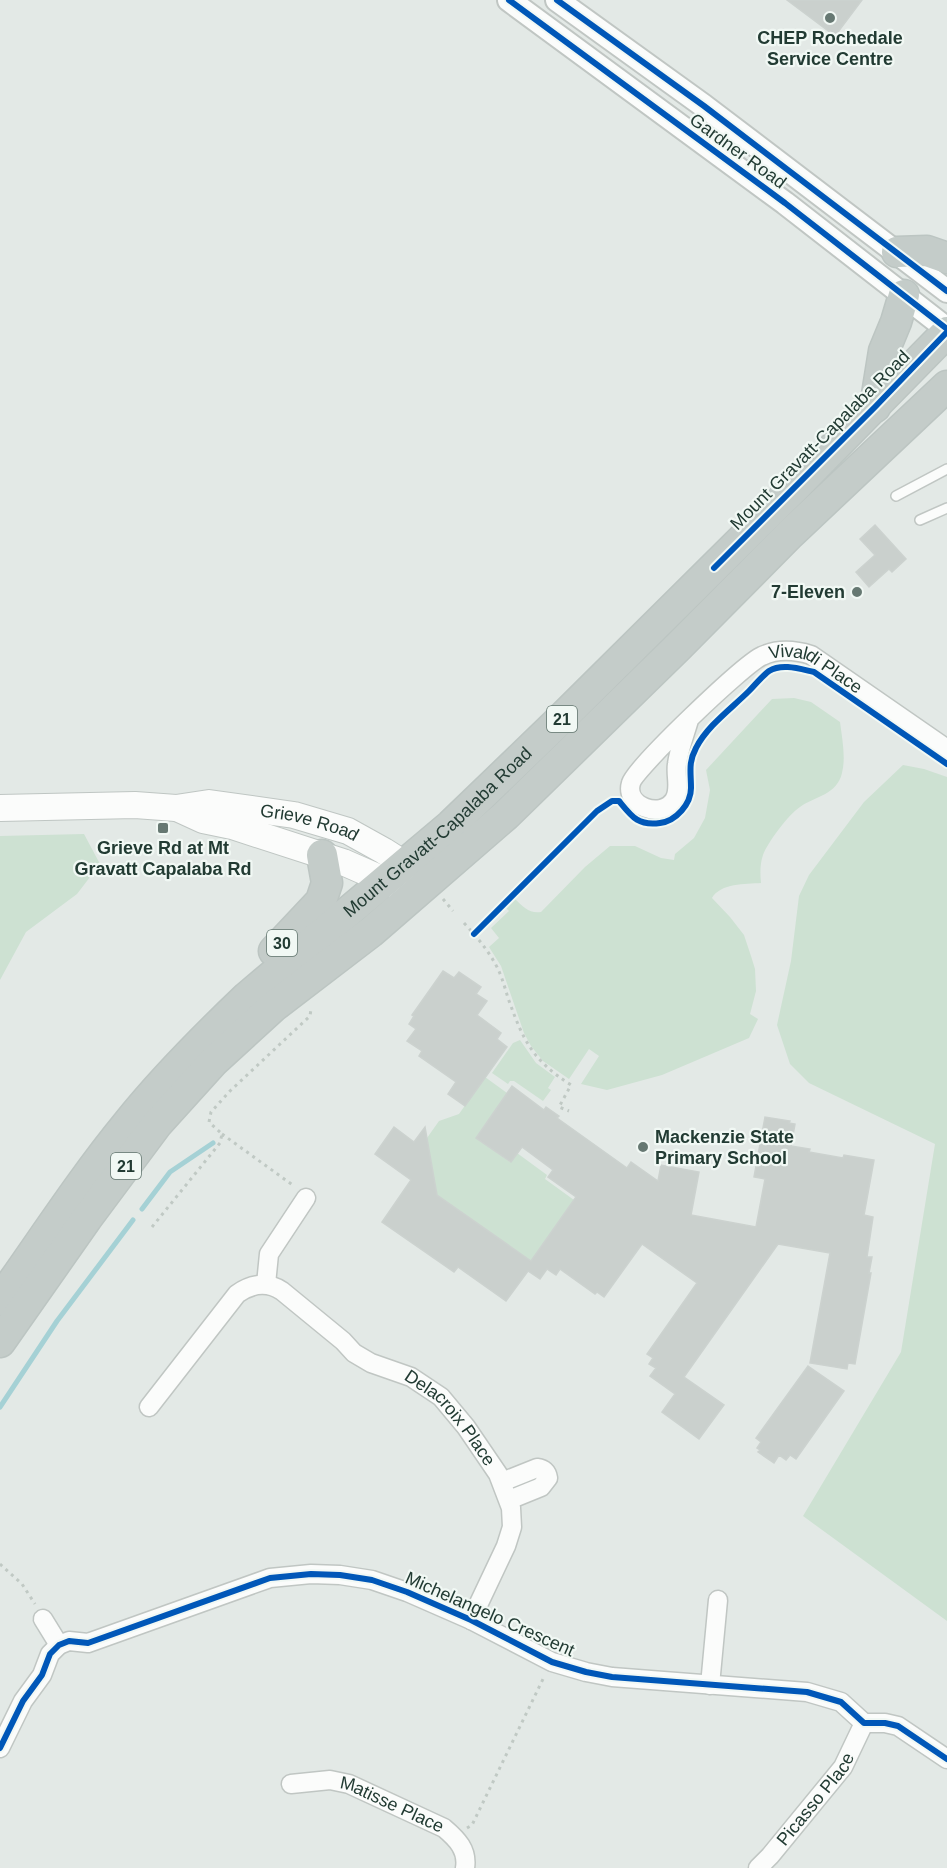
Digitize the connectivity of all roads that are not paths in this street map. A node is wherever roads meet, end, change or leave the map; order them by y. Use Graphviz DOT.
graph roads {
  1 [pos="509,0"];
  2 [pos="557,0"];
  3 [pos="897,252"];
  4 [pos="947,258"];
  5 [pos="947,291"];
  6 [pos="904,294"];
  7 [pos="947,331"];
  8 [pos="946,388"];
  9 [pos="875,407"];
  10 [pos="947,469"];
  11 [pos="896,496"];
  12 [pos="947,508"];
  13 [pos="920,520"];
  14 [pos="689,720"];
  15 [pos="947,749"];
  16 [pos="0,808"];
  17 [pos="176,808"];
  18 [pos="322,855"];
  19 [pos="395,872"];
  20 [pos="429,891"];
  21 [pos="218,1024"];
  22 [pos="306,1198"];
  23 [pos="266,1284"];
  24 [pos="0,1300"];
  25 [pos="0,1342"];
  26 [pos="149,1407"];
  27 [pos="502,1482"];
  28 [pos="509,1500"];
  29 [pos="718,1600"];
  30 [pos="43,1619"];
  31 [pos="471,1620"];
  32 [pos="59,1645"];
  33 [pos="710,1685"];
  34 [pos="864,1723"];
  35 [pos="0,1748"];
  36 [pos="947,1759"];
  37 [pos="291,1784"];
  38 [pos="465,1868"];
  39 [pos="758,1868"];
  1 -- 6 [label="street, Gardner Road"];
  2 -- 3 [label="street, Gardner Road"];
  3 -- 4 [label="highway"];
  3 -- 5 [label="street, Gardner Road"];
  6 -- 7 [label="street, Gardner Road"];
  6 -- 9 [label="highway"];
  7 -- 9 [label="highway, Mount Gravatt-Capalaba Road / 21"];
  8 -- 20 [label="highway, Mount Gravatt-Capalaba Road / 21"];
  9 -- 19 [label="highway, Mount Gravatt-Capalaba Road / 21"];
  10 -- 11 [label="lane"];
  12 -- 13 [label="lane"];
  14 -- 14 [label="street, Vivaldi Place"];
  14 -- 15 [label="street, Vivaldi Place"];
  16 -- 17 [label="main road, Grieve Road"];
  17 -- 18 [label="main road, Grieve Road"];
  17 -- 19 [label="main road, Grieve Road"];
  18 -- 19 [label="main road, Grieve Road"];
  18 -- 21 [label="highway, 30"];
  19 -- 20 [label="main road, Grieve Road"];
  19 -- 21 [label="highway, Mount Gravatt-Capalaba Road / 21"];
  20 -- 25 [label="highway, Mount Gravatt-Capalaba Road / 21"];
  21 -- 24 [label="highway, Mount Gravatt-Capalaba Road / 21"];
  22 -- 23 [label="street"];
  23 -- 26 [label="street"];
  23 -- 27 [label="street, Delacroix Place"];
  27 -- 28 [label="street, Delacroix Place"];
  27 -- 28 [label="street"];
  28 -- 31 [label="street, Delacroix Place"];
  29 -- 33 [label="street"];
  30 -- 32 [label="street"];
  31 -- 32 [label="street, Michelangelo Crescent"];
  31 -- 33 [label="street, Michelangelo Crescent"];
  32 -- 35 [label="street"];
  33 -- 34 [label="street, Michelangelo Crescent"];
  34 -- 36 [label="street"];
  34 -- 39 [label="street, Picasso Place"];
  37 -- 38 [label="street, Matisse Place"];
}
